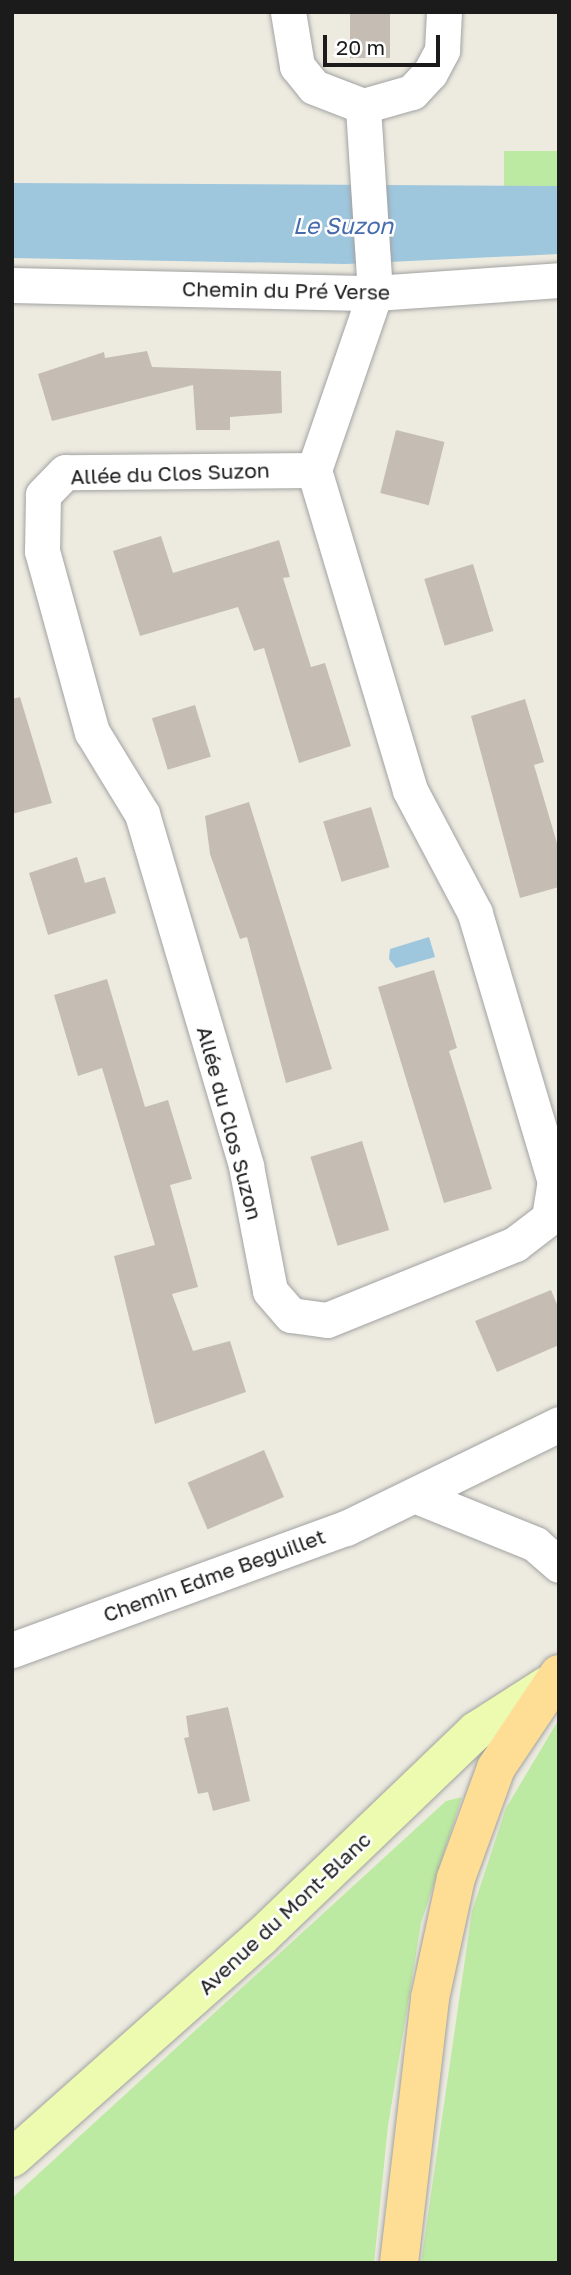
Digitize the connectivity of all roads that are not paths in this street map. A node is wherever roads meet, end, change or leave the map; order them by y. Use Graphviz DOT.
graph roads {
  1 [pos="288,12"];
  2 [pos="444,12"];
  3 [pos="363,106"];
  4 [pos="559,280"];
  5 [pos="12,285"];
  6 [pos="375,293"];
  7 [pos="314,470"];
  8 [pos="559,1424"];
  9 [pos="414,1495"];
  10 [pos="559,1565"];
  11 [pos="12,1650"];
  12 [pos="555,1680"];
  13 [pos="12,2158"];
  14 [pos="399,2263"];
  1 -- 3 [label="street"];
  2 -- 3 [label="street"];
  3 -- 6 [label="street"];
  4 -- 6 [label="street, Chemin du Pré Verse"];
  5 -- 6 [label="street, Chemin du Pré Verse"];
  6 -- 7 [label="street"];
  7 -- 7 [label="street, Allée du Clos Suzon"];
  8 -- 9 [label="street, Chemin Edme Beguillet"];
  9 -- 10 [label="street"];
  9 -- 11 [label="street, Chemin Edme Beguillet"];
  12 -- 13 [label="main road, Avenue du Mont-Blanc"];
  12 -- 14 [label="main road"];
}
